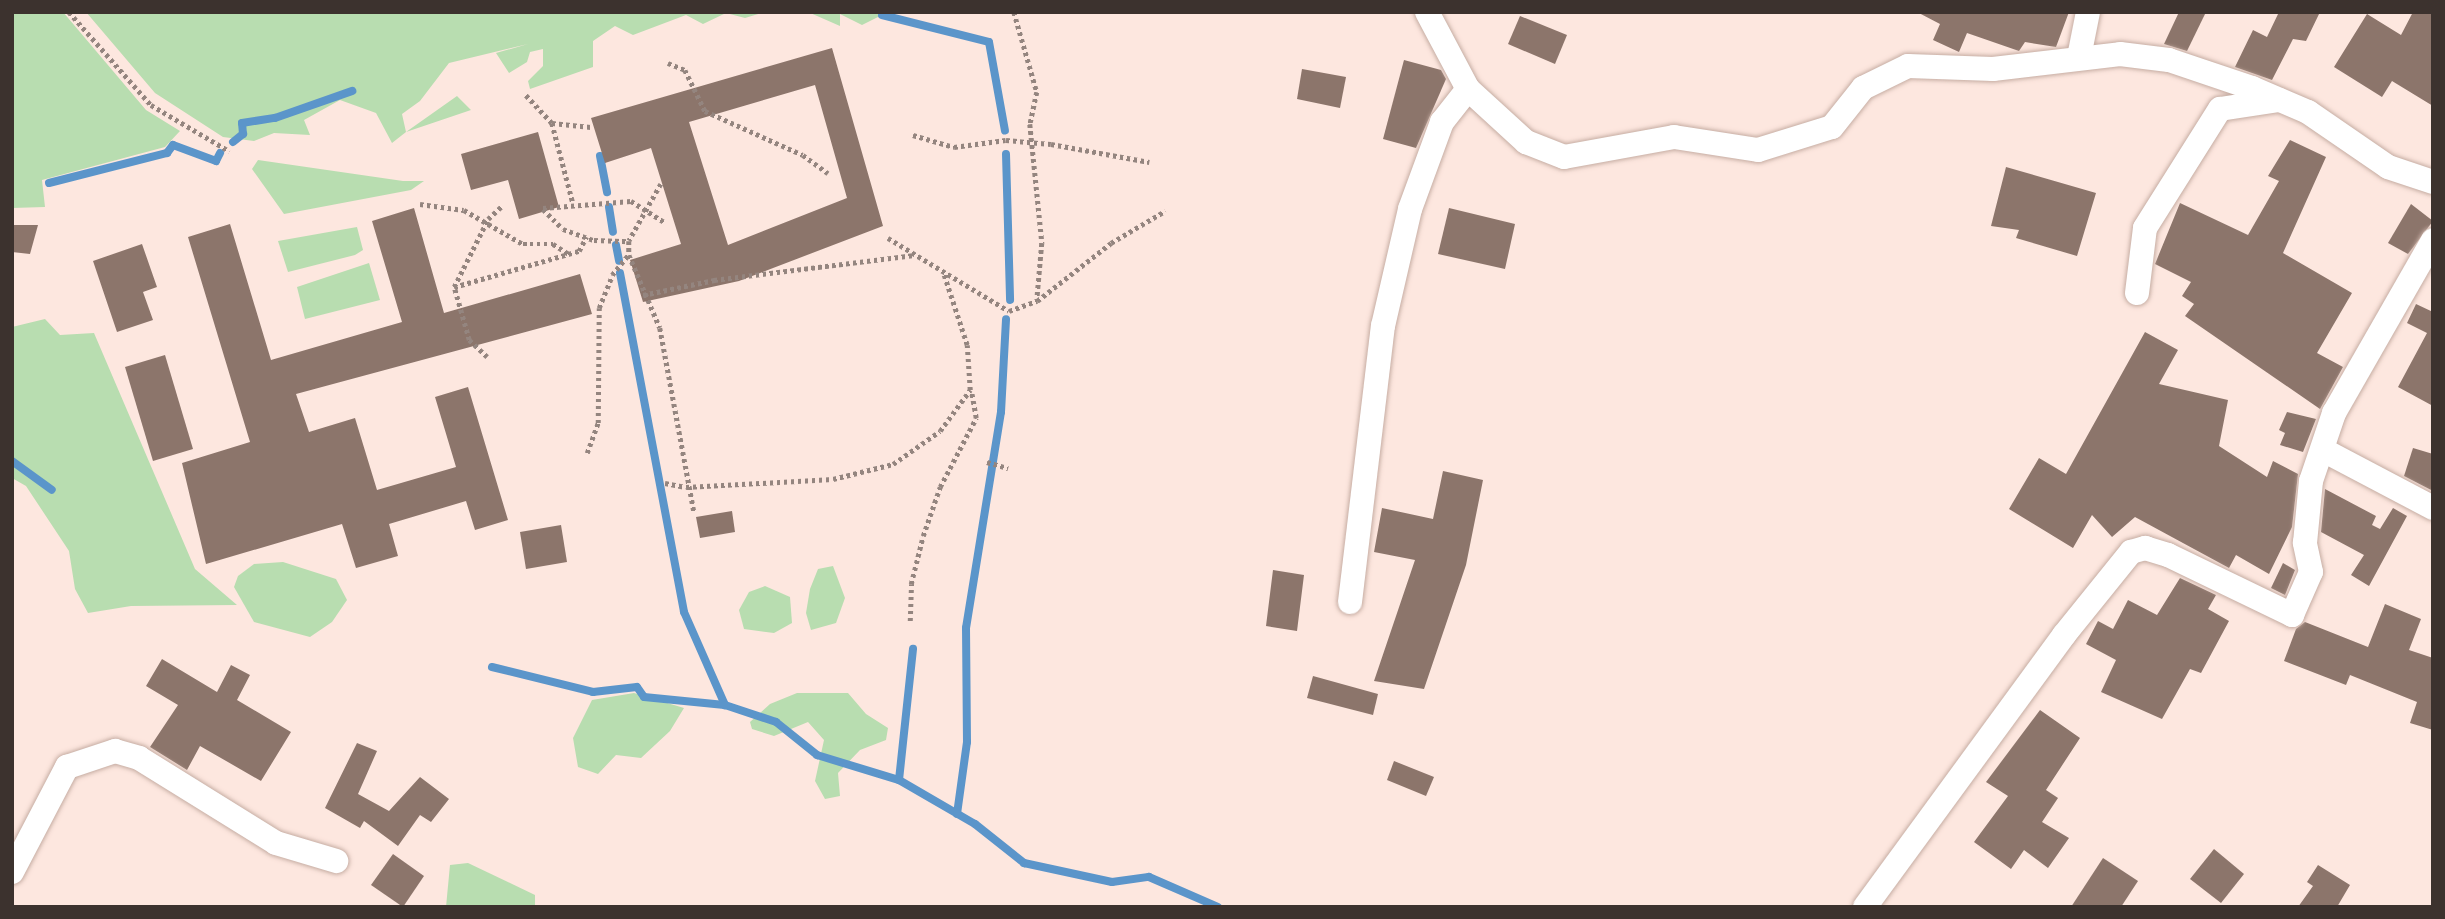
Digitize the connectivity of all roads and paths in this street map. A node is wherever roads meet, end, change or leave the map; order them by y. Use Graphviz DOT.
graph roads {
  1 [pos="69,12"];
  2 [pos="1014,12"];
  3 [pos="1427,12"];
  4 [pos="2088,12"];
  5 [pos="2080,57"];
  6 [pos="668,63"];
  7 [pos="1468,89"];
  8 [pos="526,95"];
  9 [pos="2280,100"];
  10 [pos="552,123"];
  11 [pos="591,127"];
  12 [pos="913,135"];
  13 [pos="1033,145"];
  14 [pos="229,150"];
  15 [pos="1149,162"];
  16 [pos="828,173"];
  17 [pos="2433,182"];
  18 [pos="661,184"];
  19 [pos="420,204"];
  20 [pos="573,204"];
  21 [pos="501,207"];
  22 [pos="1165,211"];
  23 [pos="647,212"];
  24 [pos="666,223"];
  25 [pos="485,225"];
  26 [pos="586,237"];
  27 [pos="888,238"];
  28 [pos="2433,240"];
  29 [pos="629,242"];
  30 [pos="569,254"];
  31 [pos="629,255"];
  32 [pos="915,255"];
  33 [pos="944,275"];
  34 [pos="454,287"];
  35 [pos="2137,293"];
  36 [pos="642,295"];
  37 [pos="1037,301"];
  38 [pos="487,357"];
  39 [pos="970,390"];
  40 [pos="2323,450"];
  41 [pos="587,453"];
  42 [pos="987,462"];
  43 [pos="1008,468"];
  44 [pos="665,483"];
  45 [pos="686,487"];
  46 [pos="2433,508"];
  47 [pos="694,512"];
  48 [pos="1350,602"];
  49 [pos="910,621"];
  50 [pos="336,861"];
  51 [pos="12,872"];
  52 [pos="1866,907"];
  1 -- 14 [label="path"];
  2 -- 13 [label="path"];
  3 -- 7 [label="street"];
  4 -- 5 [label="street"];
  5 -- 7 [label="street"];
  5 -- 9 [label="street"];
  6 -- 16 [label="path"];
  7 -- 48 [label="street"];
  8 -- 10 [label="path"];
  9 -- 17 [label="street"];
  9 -- 35 [label="street"];
  10 -- 11 [label="path"];
  10 -- 20 [label="path"];
  12 -- 13 [label="path"];
  13 -- 15 [label="path"];
  13 -- 37 [label="path"];
  18 -- 23 [label="path"];
  19 -- 25 [label="path"];
  20 -- 23 [label="path"];
  20 -- 26 [label="path"];
  21 -- 25 [label="path"];
  22 -- 37 [label="path"];
  23 -- 24 [label="path"];
  23 -- 29 [label="path"];
  25 -- 30 [label="path"];
  25 -- 34 [label="path"];
  26 -- 29 [label="path"];
  26 -- 30 [label="path"];
  27 -- 32 [label="path"];
  28 -- 40 [label="street"];
  29 -- 31 [label="path"];
  30 -- 34 [label="path"];
  31 -- 36 [label="path"];
  31 -- 41 [label="path"];
  32 -- 33 [label="path"];
  32 -- 36 [label="path"];
  33 -- 37 [label="path"];
  33 -- 39 [label="path"];
  34 -- 38 [label="path"];
  36 -- 45 [label="path"];
  39 -- 45 [label="path"];
  39 -- 49 [label="path"];
  40 -- 46 [label="street"];
  40 -- 52 [label="street"];
  42 -- 43 [label="path"];
  44 -- 45 [label="path"];
  45 -- 47 [label="path"];
  50 -- 51 [label="street"];
}
